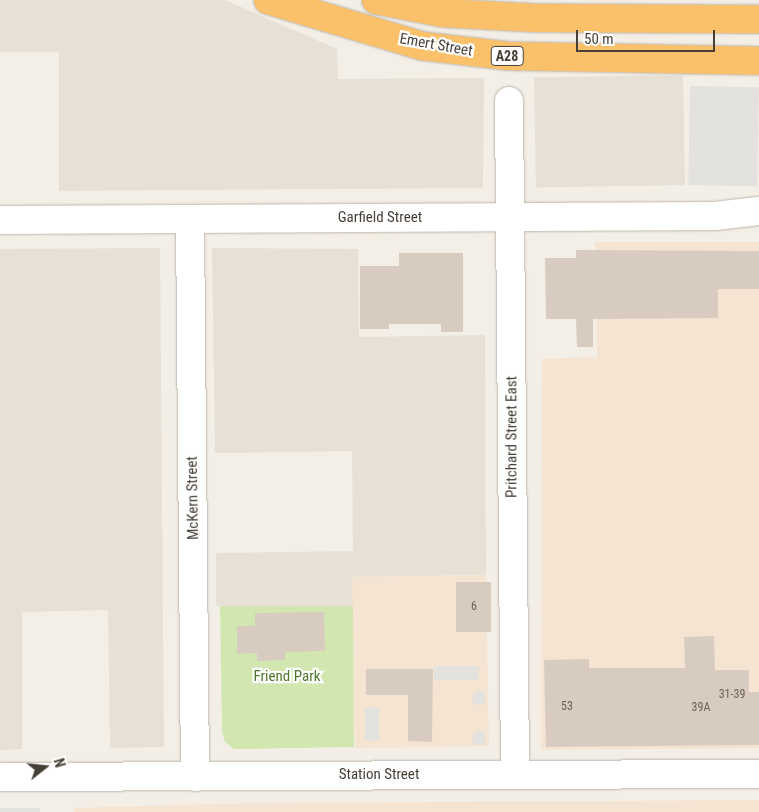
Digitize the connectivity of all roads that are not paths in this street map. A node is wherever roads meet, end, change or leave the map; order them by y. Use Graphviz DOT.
graph roads {
  1 [pos="268,0"];
  2 [pos="376,0"];
  3 [pos="759,19"];
  4 [pos="759,61"];
  5 [pos="510,100"];
  6 [pos="759,211"];
  7 [pos="714,216"];
  8 [pos="510,217"];
  9 [pos="190,219"];
  10 [pos="0,220"];
  11 [pos="759,221"];
  12 [pos="515,774"];
  13 [pos="759,774"];
  14 [pos="196,777"];
  15 [pos="0,778"];
  1 -- 4 [label="highway, Emert Street / A28"];
  2 -- 3 [label="highway"];
  5 -- 8 [label="street, Pritchard Street East"];
  6 -- 7 [label="street, Garfield Street"];
  7 -- 8 [label="street, Garfield Street"];
  7 -- 11 [label="street"];
  8 -- 9 [label="street, Garfield Street"];
  8 -- 12 [label="street, Pritchard Street East"];
  9 -- 10 [label="street, Garfield Street"];
  9 -- 14 [label="street, McKern Street"];
  12 -- 13 [label="street, Station Street"];
  12 -- 14 [label="street, Station Street"];
  14 -- 15 [label="street, Station Street"];
}
